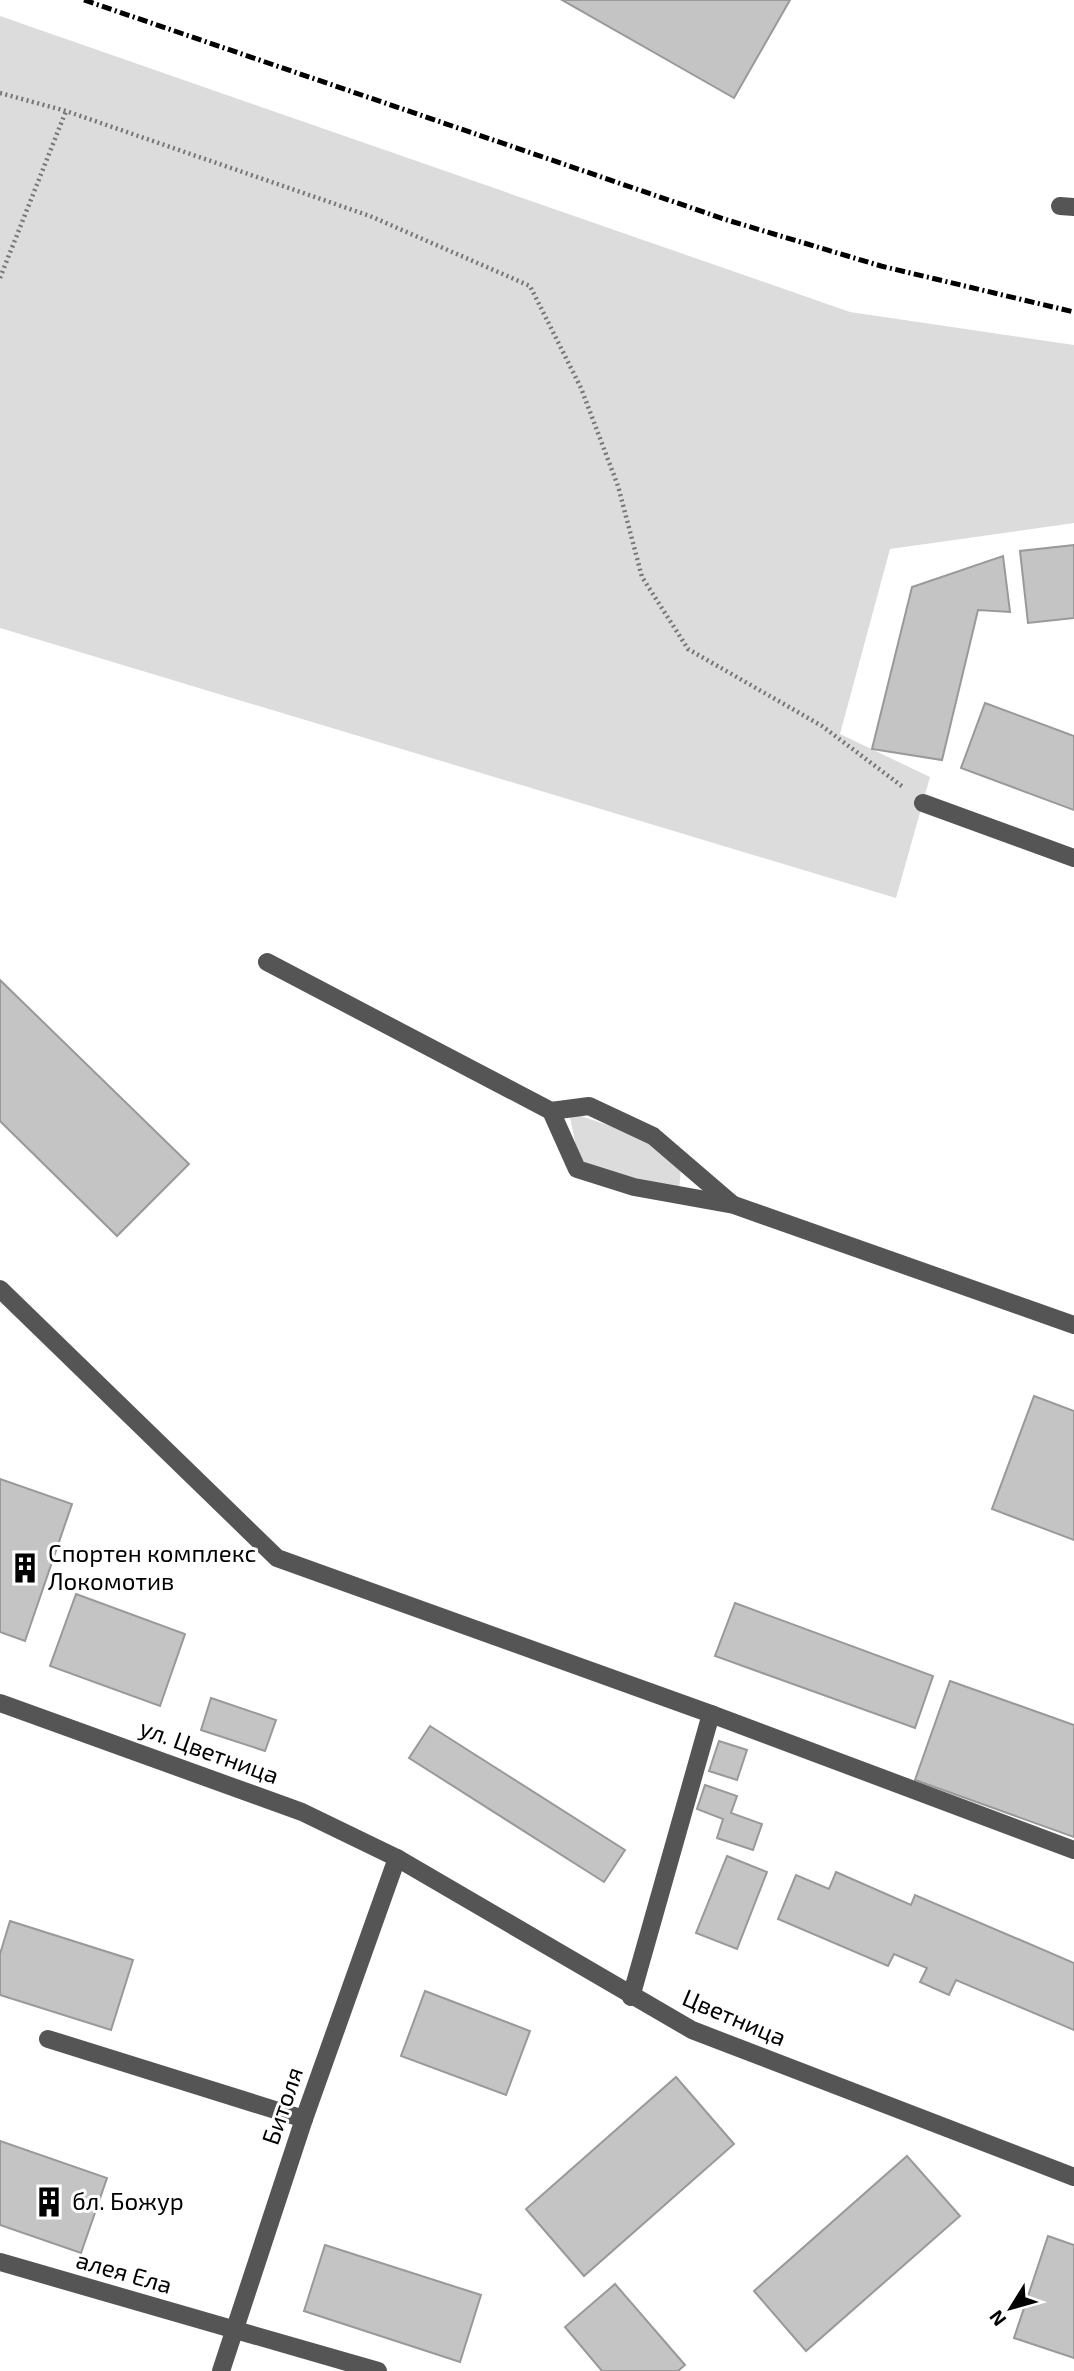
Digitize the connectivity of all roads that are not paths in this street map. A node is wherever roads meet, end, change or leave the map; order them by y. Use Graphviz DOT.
graph roads {
  1 [pos="923,803"];
  2 [pos="1074,858"];
  3 [pos="267,962"];
  4 [pos="551,1111"];
  5 [pos="734,1205"];
  6 [pos="0,1289"];
  7 [pos="1074,1325"];
  8 [pos="0,1703"];
  9 [pos="711,1714"];
  10 [pos="1074,1850"];
  11 [pos="397,1858"];
  12 [pos="631,1997"];
  13 [pos="48,2039"];
  14 [pos="304,2119"];
  15 [pos="1074,2177"];
  16 [pos="0,2262"];
  17 [pos="234,2330"];
  18 [pos="221,2371"];
  19 [pos="378,2371"];
  1 -- 2 [label="street"];
  3 -- 4 [label="street"];
  4 -- 5 [label="street"];
  4 -- 5 [label="street"];
  5 -- 7 [label="street"];
  6 -- 9 [label="street"];
  8 -- 11 [label="street, ул. Цветница"];
  9 -- 10 [label="street"];
  9 -- 12 [label="street"];
  11 -- 12 [label="street, Цветница"];
  11 -- 14 [label="street, Битоля"];
  12 -- 15 [label="street, Цветница"];
  13 -- 14 [label="street"];
  14 -- 17 [label="street, Битоля"];
  16 -- 17 [label="street, алея Ела"];
  17 -- 18 [label="street, Битоля"];
  17 -- 19 [label="street, алея Ела"];
}
